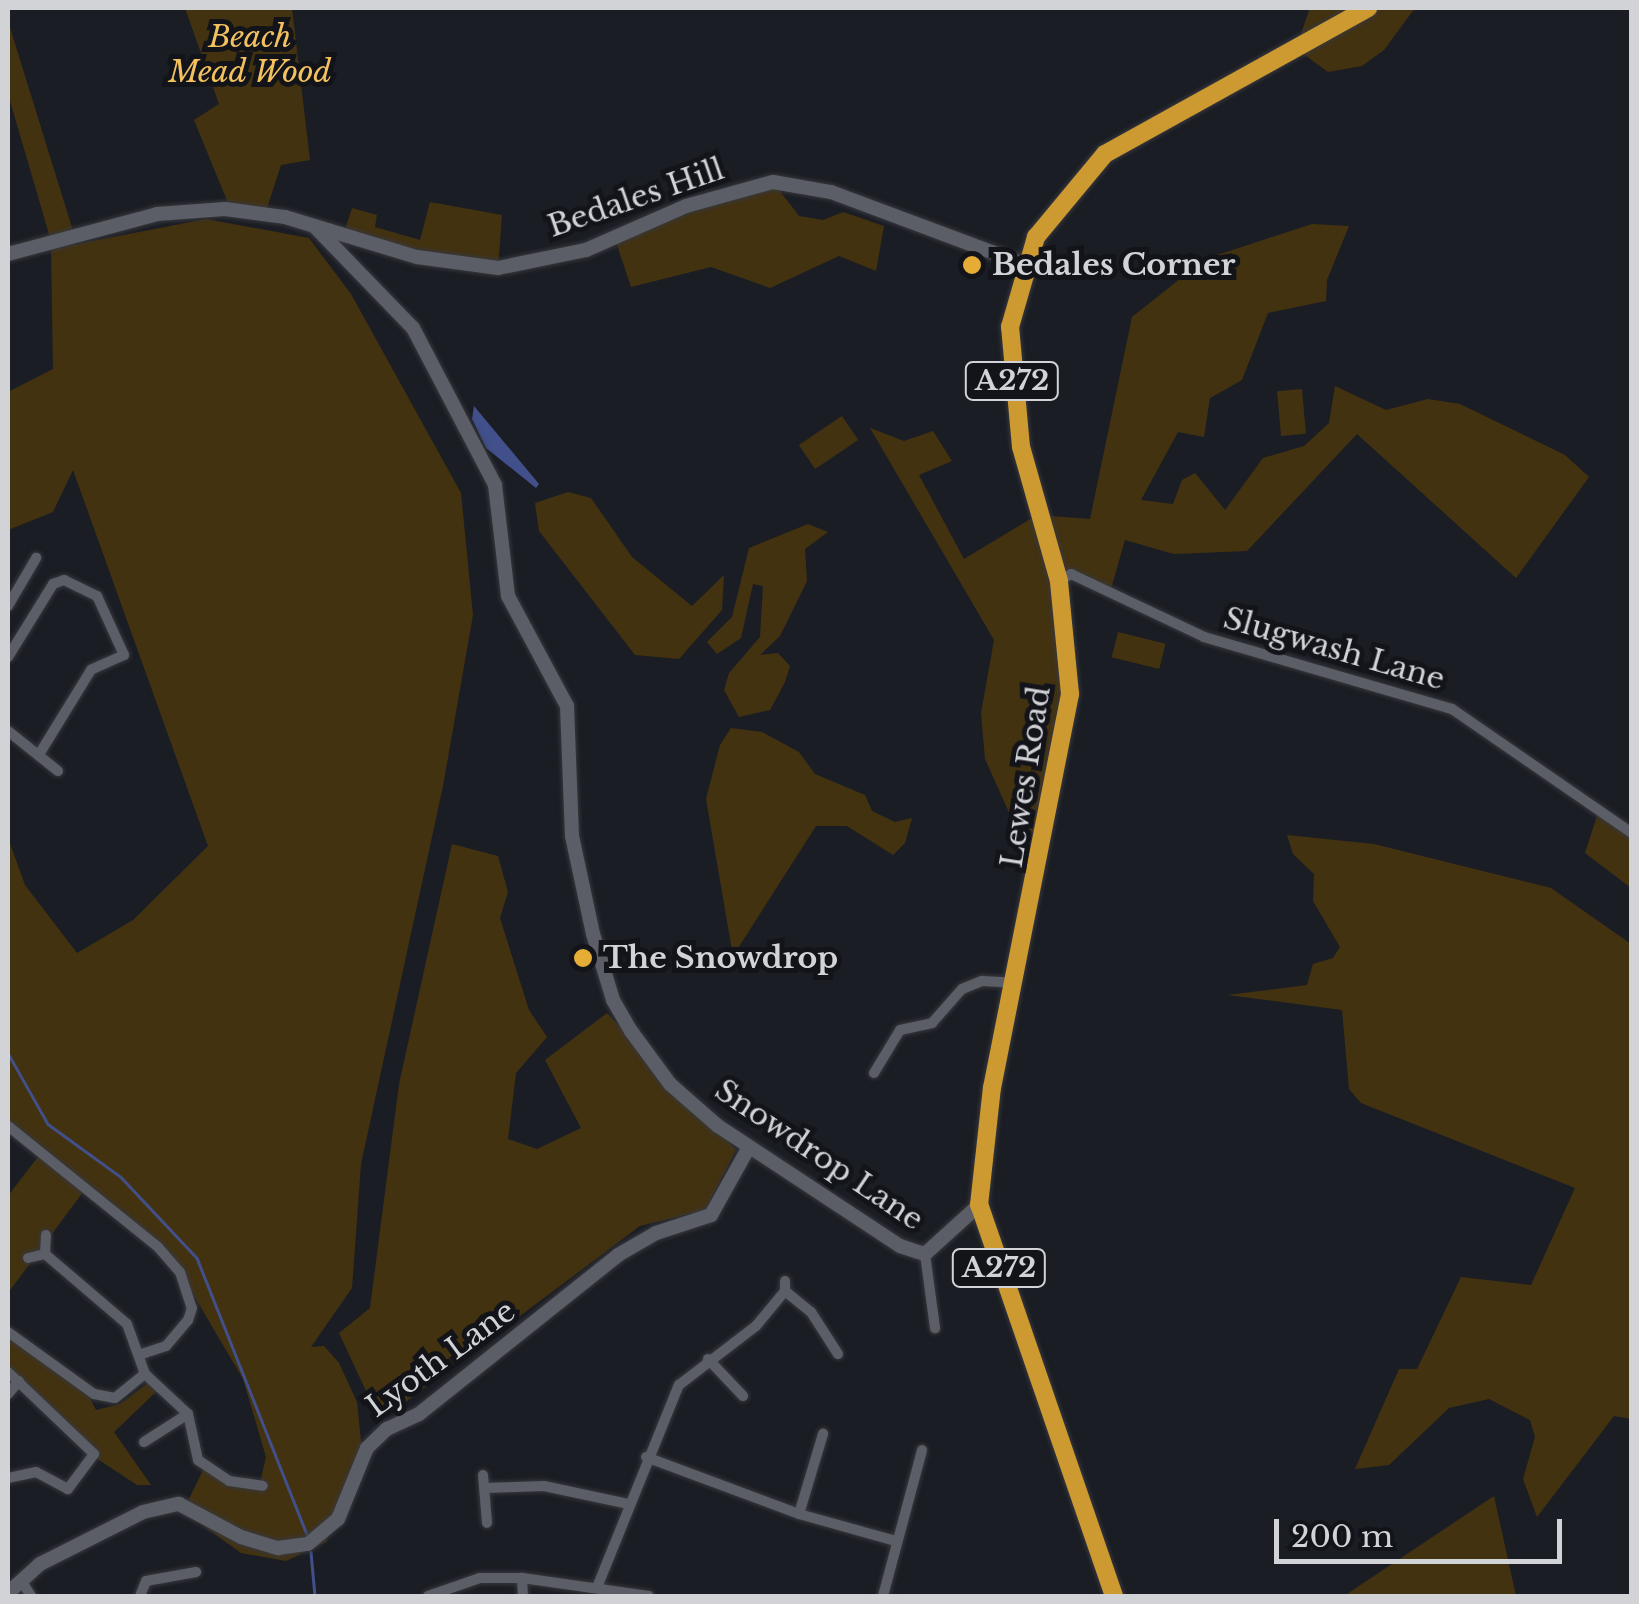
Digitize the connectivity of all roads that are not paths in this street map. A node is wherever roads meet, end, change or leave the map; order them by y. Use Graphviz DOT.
graph roads {
  1 [pos="1368,8"];
  2 [pos="316,228"];
  3 [pos="8,254"];
  4 [pos="1024,264"];
  5 [pos="36,558"];
  6 [pos="1059,581"];
  7 [pos="8,606"];
  8 [pos="8,657"];
  9 [pos="8,731"];
  10 [pos="40,753"];
  11 [pos="58,771"];
  12 [pos="1632,833"];
  13 [pos="1017,984"];
  14 [pos="874,1073"];
  15 [pos="8,1126"];
  16 [pos="750,1148"];
  17 [pos="979,1205"];
  18 [pos="46,1235"];
  19 [pos="45,1254"];
  20 [pos="925,1254"];
  21 [pos="28,1258"];
  22 [pos="934,1328"];
  23 [pos="8,1332"];
  24 [pos="832,1343"];
  25 [pos="820,1352"];
  26 [pos="838,1354"];
  27 [pos="139,1355"];
  28 [pos="708,1359"];
  29 [pos="8,1372"];
  30 [pos="145,1374"];
  31 [pos="19,1381"];
  32 [pos="8,1394"];
  33 [pos="736,1394"];
  34 [pos="188,1414"];
  35 [pos="823,1434"];
  36 [pos="144,1442"];
  37 [pos="922,1450"];
  38 [pos="646,1457"];
  39 [pos="483,1475"];
  40 [pos="8,1478"];
  41 [pos="263,1486"];
  42 [pos="485,1488"];
  43 [pos="629,1504"];
  44 [pos="799,1514"];
  45 [pos="487,1523"];
  46 [pos="896,1541"];
  47 [pos="196,1572"];
  48 [pos="522,1578"];
  49 [pos="22,1582"];
  50 [pos="598,1586"];
  51 [pos="8,1593"];
  52 [pos="883,1594"];
  53 [pos="31,1596"];
  54 [pos="140,1596"];
  55 [pos="428,1596"];
  56 [pos="523,1596"];
  57 [pos="650,1596"];
  58 [pos="1114,1596"];
  1 -- 4 [label="highway, Lewes Road / A272"];
  2 -- 3 [label="street, Bedales Hill"];
  2 -- 4 [label="street, Bedales Hill"];
  2 -- 16 [label="street, Snowdrop Lane"];
  4 -- 6 [label="highway, Lewes Road / A272"];
  5 -- 7 [label="street"];
  6 -- 12 [label="street, Slugwash Lane"];
  6 -- 13 [label="highway, Lewes Road / A272"];
  8 -- 10 [label="street"];
  9 -- 10 [label="street"];
  10 -- 11 [label="street"];
  13 -- 14 [label="street"];
  13 -- 17 [label="highway, Lewes Road / A272"];
  15 -- 27 [label="street"];
  16 -- 20 [label="street, Snowdrop Lane"];
  16 -- 49 [label="street, Lyoth Lane"];
  17 -- 20 [label="street, Snowdrop Lane"];
  17 -- 58 [label="highway, Lewes Road / A272"];
  18 -- 19 [label="street"];
  19 -- 21 [label="street"];
  19 -- 27 [label="street"];
  20 -- 22 [label="street"];
  23 -- 30 [label="street"];
  24 -- 25 [label="street"];
  24 -- 26 [label="street"];
  24 -- 28 [label="street"];
  27 -- 30 [label="street"];
  28 -- 33 [label="street"];
  28 -- 38 [label="street"];
  29 -- 31 [label="street"];
  30 -- 34 [label="street"];
  31 -- 32 [label="street"];
  31 -- 40 [label="street"];
  34 -- 36 [label="street"];
  34 -- 41 [label="street"];
  35 -- 44 [label="street"];
  37 -- 46 [label="street"];
  38 -- 43 [label="street"];
  38 -- 44 [label="street"];
  39 -- 42 [label="street"];
  42 -- 43 [label="street"];
  42 -- 45 [label="street"];
  43 -- 50 [label="street"];
  44 -- 46 [label="street"];
  46 -- 52 [label="street"];
  47 -- 54 [label="street"];
  48 -- 50 [label="street"];
  48 -- 55 [label="street"];
  48 -- 56 [label="street"];
  49 -- 51 [label="street, Lyoth Lane"];
  49 -- 53 [label="street"];
  50 -- 57 [label="street"];
}
